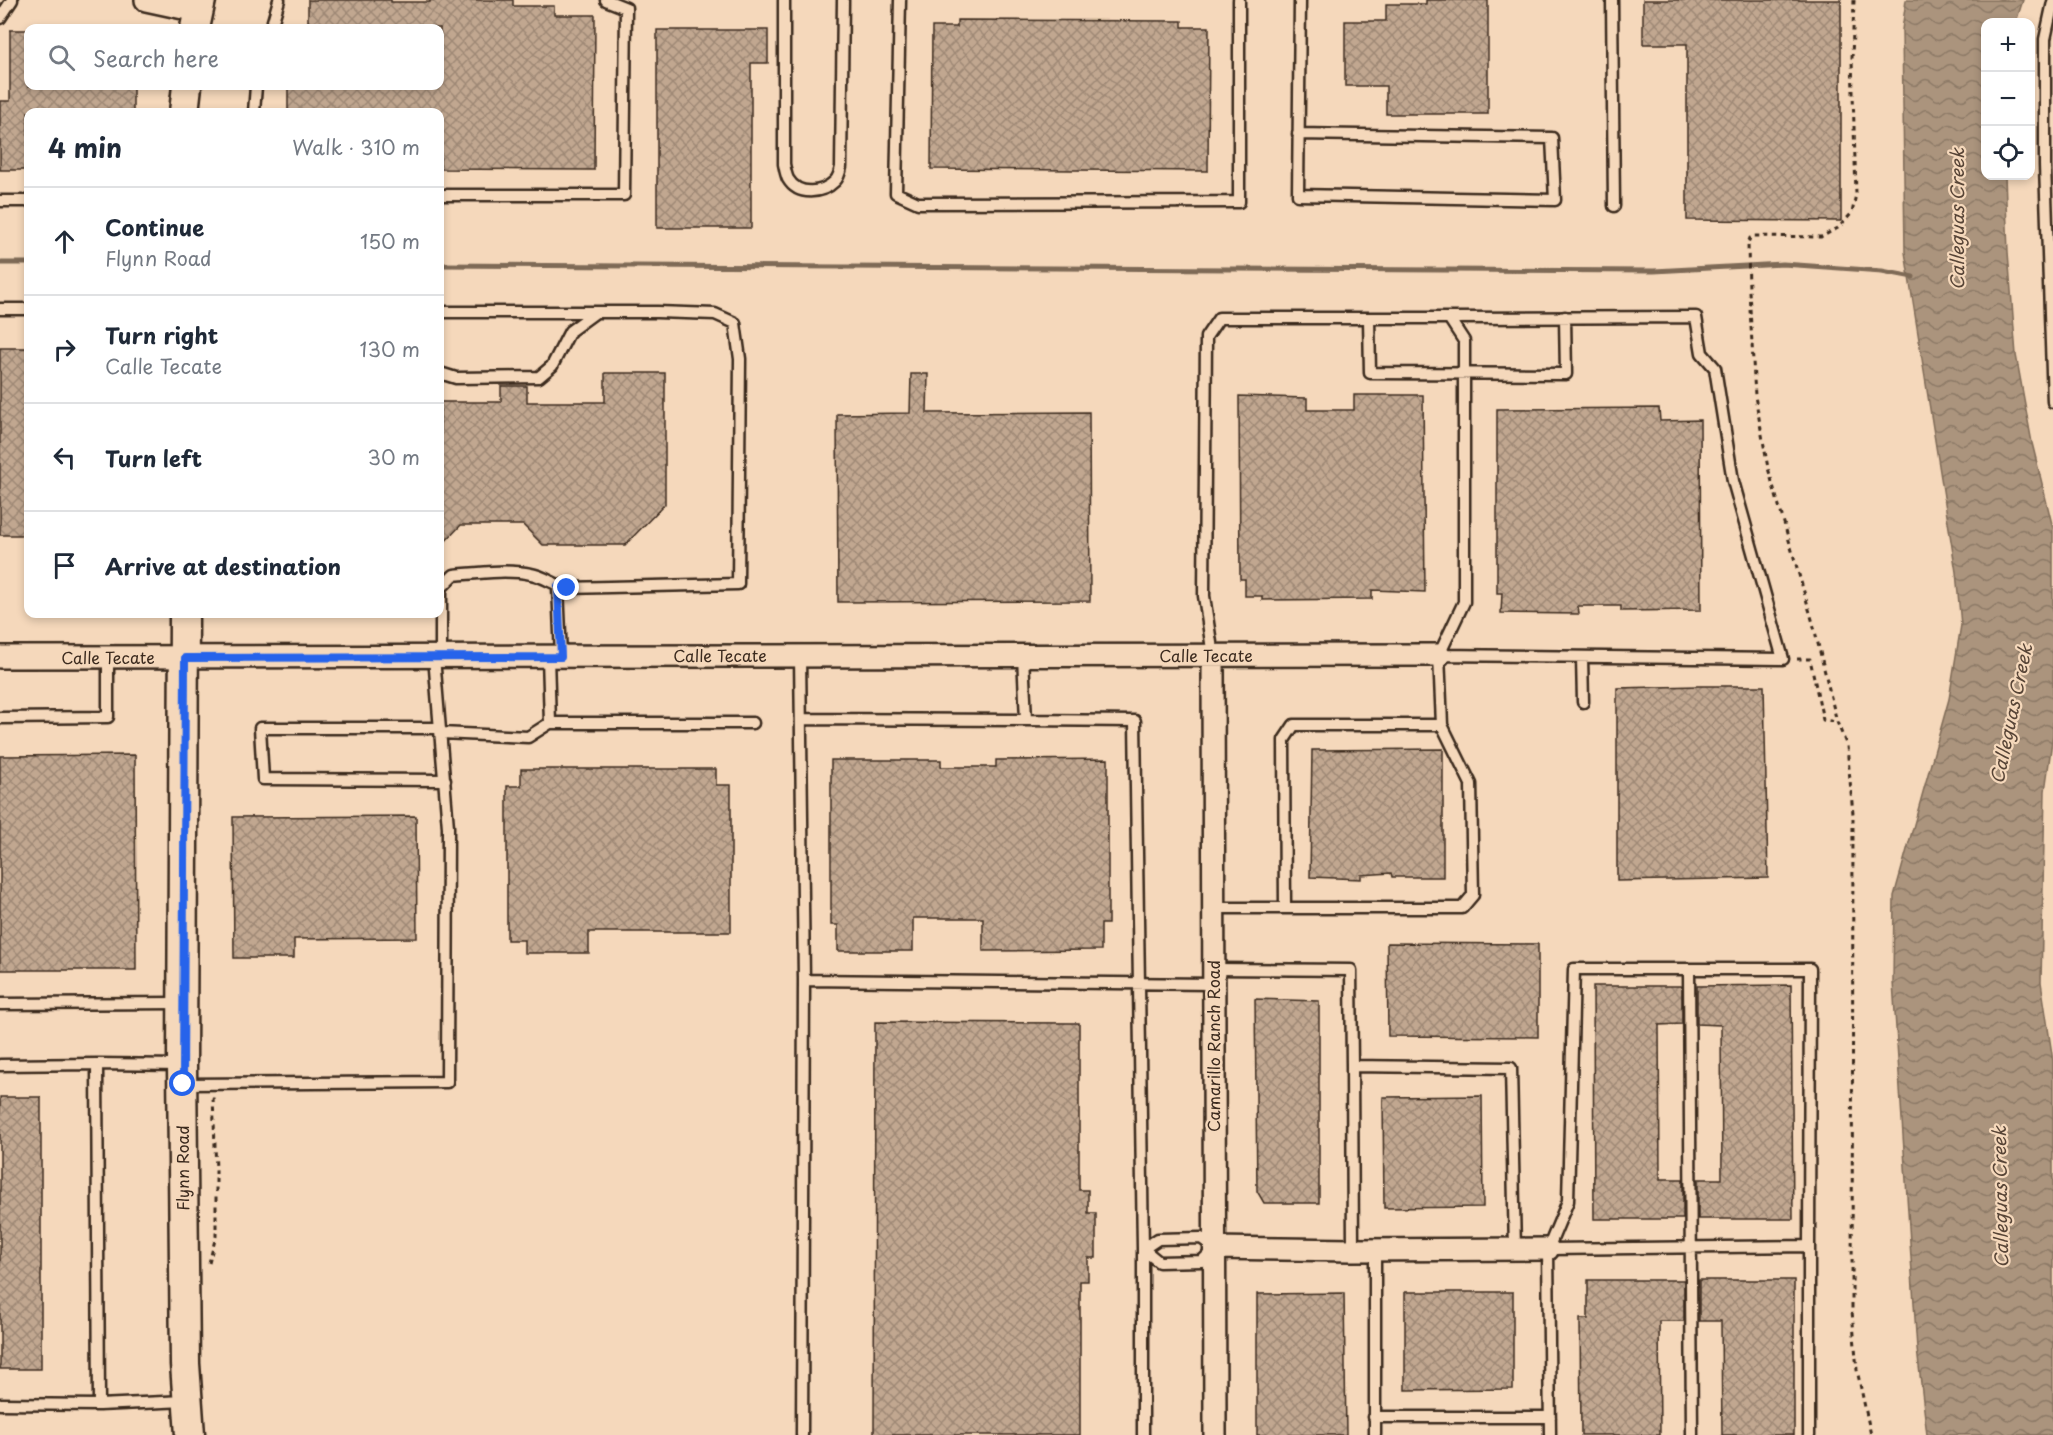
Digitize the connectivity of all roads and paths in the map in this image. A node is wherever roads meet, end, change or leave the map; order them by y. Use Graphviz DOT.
graph roads {
  1 [pos="12,0"];
  2 [pos="146,0"];
  3 [pos="279,0"];
  4 [pos="606,0"];
  5 [pos="784,0"];
  6 [pos="843,0"];
  7 [pos="900,0"];
  8 [pos="1239,0"];
  9 [pos="1300,0"];
  10 [pos="1612,0"];
  11 [pos="1854,0"];
  12 [pos="2053,2"];
  13 [pos="627,4"];
  14 [pos="198,13"];
  15 [pos="0,18"];
  16 [pos="272,24"];
  17 [pos="187,90"];
  18 [pos="256,90"];
  19 [pos="184,108"];
  20 [pos="254,108"];
  21 [pos="1298,134"];
  22 [pos="444,195"];
  23 [pos="0,201"];
  24 [pos="24,201"];
  25 [pos="1614,206"];
  26 [pos="0,309"];
  27 [pos="24,309"];
  28 [pos="444,312"];
  29 [pos="597,312"];
  30 [pos="1565,317"];
  31 [pos="1369,318"];
  32 [pos="1449,318"];
  33 [pos="1464,374"];
  34 [pos="444,375"];
  35 [pos="2053,402"];
  36 [pos="444,585"];
  37 [pos="558,586"];
  38 [pos="184,618"];
  39 [pos="439,618"];
  40 [pos="1439,655"];
  41 [pos="800,656"];
  42 [pos="1023,656"];
  43 [pos="1213,656"];
  44 [pos="0,657"];
  45 [pos="438,657"];
  46 [pos="554,657"];
  47 [pos="1582,657"];
  48 [pos="108,658"];
  49 [pos="185,658"];
  50 [pos="1783,659"];
  51 [pos="1583,702"];
  52 [pos="0,718"];
  53 [pos="801,718"];
  54 [pos="1026,720"];
  55 [pos="1837,722"];
  56 [pos="550,723"];
  57 [pos="753,723"];
  58 [pos="1442,725"];
  59 [pos="440,730"];
  60 [pos="445,780"];
  61 [pos="1214,908"];
  62 [pos="1285,908"];
  63 [pos="1689,969"];
  64 [pos="1215,976"];
  65 [pos="804,980"];
  66 [pos="1140,984"];
  67 [pos="182,1003"];
  68 [pos="0,1004"];
  69 [pos="97,1064"];
  70 [pos="0,1065"];
  71 [pos="1352,1066"];
  72 [pos="183,1074"];
  73 [pos="213,1084"];
  74 [pos="1809,1246"];
  75 [pos="1692,1247"];
  76 [pos="1215,1248"];
  77 [pos="1143,1249"];
  78 [pos="1548,1249"];
  79 [pos="1353,1250"];
  80 [pos="1375,1250"];
  81 [pos="1515,1250"];
  82 [pos="207,1272"];
  83 [pos="186,1401"];
  84 [pos="0,1404"];
  85 [pos="99,1405"];
  86 [pos="1374,1417"];
  87 [pos="1550,1417"];
  88 [pos="190,1435"];
  89 [pos="802,1435"];
  90 [pos="1143,1435"];
  91 [pos="1215,1435"];
  92 [pos="1375,1435"];
  93 [pos="1550,1435"];
  94 [pos="1692,1435"];
  95 [pos="1809,1435"];
  96 [pos="1871,1435"];
  1 -- 15 [label="lane"];
  2 -- 14 [label="street"];
  3 -- 16 [label="lane"];
  4 -- 13 [label="lane"];
  5 -- 6 [label="lane"];
  7 -- 8 [label="lane"];
  9 -- 21 [label="lane"];
  10 -- 25 [label="lane"];
  11 -- 55 [label="path"];
  12 -- 35 [label="lane"];
  13 -- 22 [label="lane"];
  17 -- 19 [label="main road"];
  18 -- 20 [label="lane"];
  21 -- 21 [label="lane"];
  23 -- 24 [label="lane"];
  26 -- 27 [label="lane"];
  28 -- 29 [label="lane"];
  29 -- 34 [label="lane"];
  29 -- 37 [label="lane"];
  30 -- 32 [label="lane"];
  30 -- 33 [label="lane"];
  30 -- 50 [label="lane"];
  31 -- 32 [label="lane"];
  31 -- 33 [label="lane"];
  31 -- 43 [label="lane"];
  32 -- 33 [label="lane"];
  33 -- 40 [label="lane"];
  36 -- 37 [label="lane"];
  37 -- 46 [label="lane"];
  38 -- 49 [label="main road, Flynn Road"];
  39 -- 45 [label="lane"];
  40 -- 43 [label="street, Calle Tecate"];
  40 -- 47 [label="lane"];
  40 -- 58 [label="lane"];
  41 -- 42 [label="street, Calle Tecate"];
  41 -- 46 [label="street, Calle Tecate"];
  41 -- 53 [label="lane"];
  42 -- 43 [label="street, Calle Tecate"];
  42 -- 54 [label="lane"];
  43 -- 61 [label="street, Camarillo Ranch Road"];
  44 -- 48 [label="street, Calle Tecate"];
  45 -- 46 [label="street, Calle Tecate"];
  45 -- 49 [label="street, Calle Tecate"];
  45 -- 59 [label="lane"];
  46 -- 56 [label="lane"];
  47 -- 50 [label="lane"];
  47 -- 51 [label="lane"];
  48 -- 49 [label="street, Calle Tecate"];
  48 -- 52 [label="lane"];
  49 -- 67 [label="main road, Flynn Road"];
  50 -- 55 [label="path"];
  53 -- 54 [label="lane"];
  53 -- 65 [label="lane"];
  54 -- 66 [label="lane"];
  55 -- 96 [label="path"];
  56 -- 57 [label="lane"];
  56 -- 59 [label="lane"];
  58 -- 62 [label="lane"];
  58 -- 62 [label="lane"];
  59 -- 60 [label="lane"];
  59 -- 60 [label="lane"];
  60 -- 73 [label="lane"];
  61 -- 62 [label="lane"];
  61 -- 64 [label="street, Camarillo Ranch Road"];
  63 -- 74 [label="lane"];
  63 -- 75 [label="lane"];
  63 -- 78 [label="lane"];
  64 -- 66 [label="lane"];
  64 -- 71 [label="lane"];
  64 -- 76 [label="street, Camarillo Ranch Road"];
  65 -- 66 [label="lane"];
  65 -- 89 [label="lane"];
  66 -- 77 [label="lane"];
  67 -- 68 [label="lane"];
  67 -- 72 [label="main road, Flynn Road"];
  69 -- 70 [label="lane"];
  69 -- 72 [label="lane"];
  69 -- 85 [label="lane"];
  71 -- 79 [label="lane"];
  71 -- 81 [label="lane"];
  72 -- 73 [label="lane"];
  72 -- 83 [label="main road, Flynn Road"];
  73 -- 82 [label="path"];
  74 -- 75 [label="lane"];
  74 -- 95 [label="lane"];
  75 -- 78 [label="lane"];
  75 -- 94 [label="lane"];
  76 -- 77 [label="lane"];
  76 -- 77 [label="lane"];
  76 -- 79 [label="street"];
  76 -- 91 [label="street, Camarillo Ranch Road"];
  77 -- 90 [label="lane"];
  78 -- 81 [label="street"];
  78 -- 87 [label="lane"];
  79 -- 80 [label="street"];
  80 -- 81 [label="street"];
  80 -- 86 [label="lane"];
  83 -- 85 [label="lane"];
  83 -- 88 [label="main road, Flynn Road"];
  84 -- 85 [label="lane"];
  86 -- 87 [label="lane"];
  86 -- 92 [label="lane"];
  87 -- 93 [label="lane"];
}
